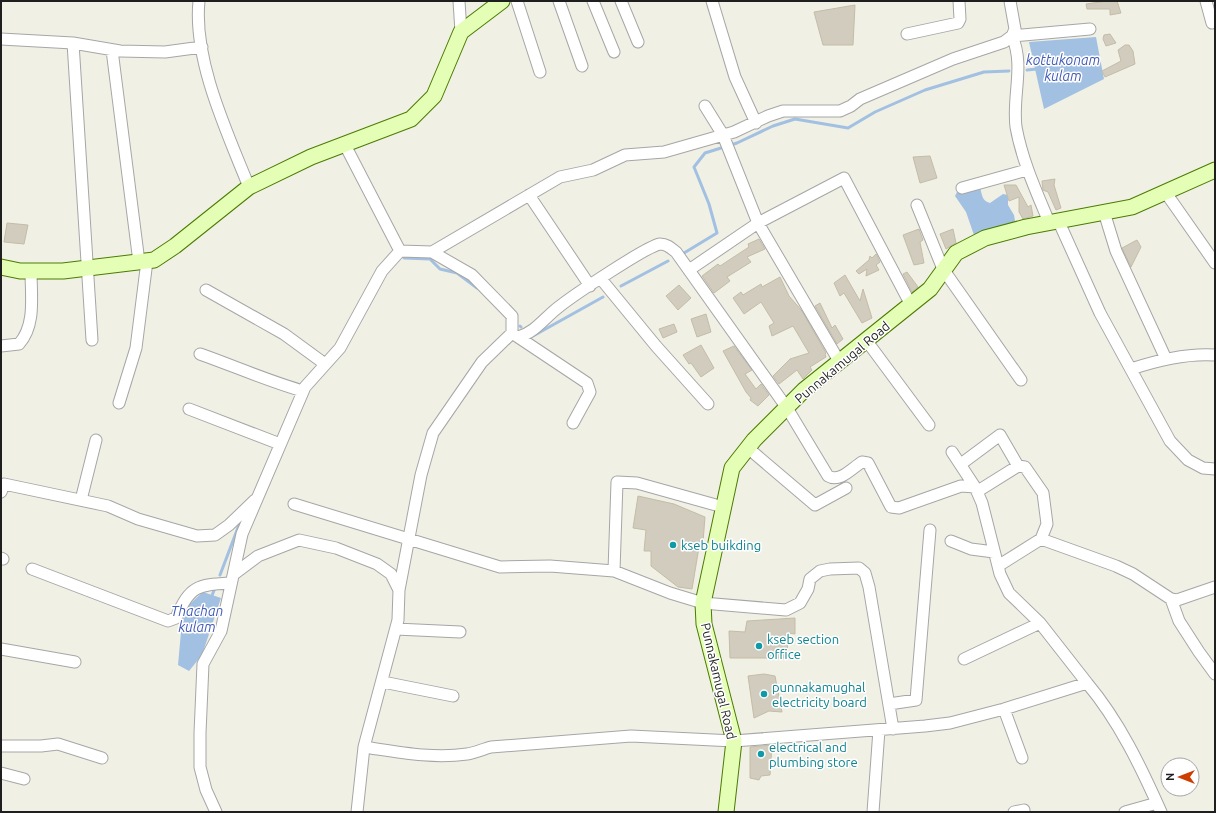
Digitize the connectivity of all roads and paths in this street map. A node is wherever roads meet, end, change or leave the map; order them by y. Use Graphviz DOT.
graph roads {
  1 [pos="199,1"];
  2 [pos="459,1"];
  3 [pos="502,1"];
  4 [pos="517,1"];
  5 [pos="559,1"];
  6 [pos="593,1"];
  7 [pos="620,1"];
  8 [pos="712,1"];
  9 [pos="959,1"];
  10 [pos="1010,1"];
  11 [pos="1206,1"];
  12 [pos="1212,23"];
  13 [pos="1090,29"];
  14 [pos="461,32"];
  15 [pos="907,34"];
  16 [pos="1012,36"];
  17 [pos="1,39"];
  18 [pos="638,42"];
  19 [pos="73,43"];
  20 [pos="202,47"];
  21 [pos="112,50"];
  22 [pos="614,52"];
  23 [pos="582,66"];
  24 [pos="540,72"];
  25 [pos="705,106"];
  26 [pos="756,123"];
  27 [pos="723,135"];
  28 [pos="344,145"];
  29 [pos="1027,170"];
  30 [pos="1215,170"];
  31 [pos="249,187"];
  32 [pos="962,188"];
  33 [pos="1166,193"];
  34 [pos="529,195"];
  35 [pos="917,205"];
  36 [pos="1104,212"];
  37 [pos="1053,221"];
  38 [pos="758,223"];
  39 [pos="400,251"];
  40 [pos="432,252"];
  41 [pos="143,262"];
  42 [pos="1215,263"];
  43 [pos="1,267"];
  44 [pos="88,268"];
  45 [pos="944,269"];
  46 [pos="689,270"];
  47 [pos="31,271"];
  48 [pos="601,279"];
  49 [pos="590,286"];
  50 [pos="206,290"];
  51 [pos="911,305"];
  52 [pos="515,335"];
  53 [pos="92,340"];
  54 [pos="866,340"];
  55 [pos="1,346"];
  56 [pos="200,354"];
  57 [pos="1215,355"];
  58 [pos="1166,359"];
  59 [pos="839,361"];
  60 [pos="325,364"];
  61 [pos="1131,370"];
  62 [pos="1021,380"];
  63 [pos="303,391"];
  64 [pos="119,403"];
  65 [pos="708,404"];
  66 [pos="787,408"];
  67 [pos="189,409"];
  68 [pos="573,423"];
  69 [pos="928,425"];
  70 [pos="96,440"];
  71 [pos="280,444"];
  72 [pos="748,448"];
  73 [pos="952,452"];
  74 [pos="961,464"];
  75 [pos="1018,466"];
  76 [pos="1215,469"];
  77 [pos="846,488"];
  78 [pos="976,489"];
  79 [pos="1,492"];
  80 [pos="257,498"];
  81 [pos="82,500"];
  82 [pos="294,504"];
  83 [pos="723,507"];
  84 [pos="930,530"];
  85 [pos="409,538"];
  86 [pos="1041,539"];
  87 [pos="951,541"];
  88 [pos="994,552"];
  89 [pos="998,566"];
  90 [pos="32,569"];
  91 [pos="614,571"];
  92 [pos="233,579"];
  93 [pos="1215,587"];
  94 [pos="399,590"];
  95 [pos="1171,599"];
  96 [pos="703,603"];
  97 [pos="1040,623"];
  98 [pos="396,629"];
  99 [pos="460,632"];
  100 [pos="1,649"];
  101 [pos="964,659"];
  102 [pos="75,662"];
  103 [pos="1215,674"];
  104 [pos="383,682"];
  105 [pos="1087,683"];
  106 [pos="453,696"];
  107 [pos="888,704"];
  108 [pos="1004,709"];
  109 [pos="893,729"];
  110 [pos="879,730"];
  111 [pos="734,741"];
  112 [pos="1,746"];
  113 [pos="364,747"];
  114 [pos="102,758"];
  115 [pos="1022,758"];
  116 [pos="1,773"];
  117 [pos="24,779"];
  118 [pos="1159,807"];
  119 [pos="216,812"];
  120 [pos="357,812"];
  121 [pos="726,812"];
  122 [pos="873,812"];
  123 [pos="1125,812"];
  1 -- 20 [label="street"];
  2 -- 14 [label="street"];
  3 -- 14 [label="street"];
  4 -- 24 [label="street"];
  5 -- 23 [label="street"];
  6 -- 22 [label="street"];
  7 -- 18 [label="street"];
  8 -- 26 [label="street"];
  9 -- 15 [label="street"];
  10 -- 16 [label="street"];
  11 -- 12 [label="street"];
  13 -- 16 [label="street"];
  14 -- 28 [label="street"];
  16 -- 26 [label="street"];
  16 -- 29 [label="street"];
  17 -- 19 [label="street"];
  19 -- 21 [label="street"];
  19 -- 44 [label="street"];
  20 -- 21 [label="street"];
  20 -- 31 [label="street"];
  21 -- 41 [label="street"];
  25 -- 27 [label="street"];
  26 -- 27 [label="street"];
  27 -- 34 [label="street"];
  27 -- 38 [label="street"];
  28 -- 31 [label="street"];
  28 -- 39 [label="street"];
  29 -- 32 [label="street"];
  29 -- 37 [label="street"];
  30 -- 33 [label="street, Punnakamugal Road"];
  31 -- 41 [label="street"];
  33 -- 36 [label="street, Punnakamugal Road"];
  33 -- 42 [label="street"];
  34 -- 40 [label="street"];
  34 -- 49 [label="street"];
  35 -- 45 [label="street"];
  36 -- 37 [label="street, Punnakamugal Road"];
  36 -- 58 [label="street"];
  37 -- 45 [label="street, Punnakamugal Road"];
  37 -- 61 [label="street"];
  38 -- 46 [label="street"];
  38 -- 51 [label="street"];
  38 -- 59 [label="street"];
  39 -- 40 [label="street"];
  39 -- 60 [label="street"];
  40 -- 52 [label="street"];
  41 -- 44 [label="street"];
  41 -- 64 [label="street"];
  43 -- 47 [label="street"];
  44 -- 47 [label="street"];
  44 -- 53 [label="street"];
  45 -- 51 [label="street, Punnakamugal Road"];
  45 -- 62 [label="street"];
  46 -- 48 [label="street"];
  46 -- 66 [label="street"];
  47 -- 55 [label="street"];
  48 -- 49 [label="street"];
  48 -- 65 [label="street"];
  49 -- 52 [label="street"];
  50 -- 60 [label="street"];
  51 -- 54 [label="street, Punnakamugal Road"];
  52 -- 68 [label="street"];
  52 -- 85 [label="street"];
  54 -- 59 [label="street, Punnakamugal Road"];
  54 -- 69 [label="street"];
  56 -- 63 [label="street"];
  57 -- 58 [label="street"];
  58 -- 61 [label="street"];
  59 -- 66 [label="street, Punnakamugal Road"];
  60 -- 63 [label="street"];
  61 -- 76 [label="street"];
  63 -- 71 [label="street"];
  66 -- 72 [label="street, Punnakamugal Road"];
  66 -- 78 [label="street"];
  67 -- 71 [label="street"];
  70 -- 81 [label="street"];
  71 -- 80 [label="street"];
  72 -- 77 [label="street"];
  72 -- 83 [label="street, Punnakamugal Road"];
  73 -- 74 [label="street"];
  74 -- 75 [label="street"];
  74 -- 78 [label="street"];
  75 -- 78 [label="street"];
  75 -- 86 [label="street"];
  78 -- 88 [label="street"];
  79 -- 81 [label="street"];
  80 -- 81 [label="street"];
  80 -- 92 [label="street"];
  82 -- 85 [label="street"];
  83 -- 91 [label="street"];
  83 -- 96 [label="street, Punnakamugal Road"];
  84 -- 107 [label="street"];
  85 -- 91 [label="street"];
  85 -- 94 [label="street"];
  86 -- 89 [label="street"];
  86 -- 95 [label="street"];
  87 -- 88 [label="street"];
  88 -- 89 [label="street"];
  89 -- 97 [label="street"];
  90 -- 92 [label="street"];
  91 -- 96 [label="street"];
  92 -- 94 [label="street"];
  92 -- 119 [label="street"];
  93 -- 95 [label="street"];
  94 -- 98 [label="street"];
  95 -- 103 [label="street"];
  96 -- 107 [label="street"];
  96 -- 111 [label="street, Punnakamugal Road"];
  97 -- 101 [label="street"];
  97 -- 105 [label="street"];
  98 -- 99 [label="street"];
  98 -- 104 [label="street"];
  100 -- 102 [label="street"];
  104 -- 106 [label="street"];
  104 -- 113 [label="street"];
  105 -- 108 [label="street"];
  105 -- 118 [label="street"];
  107 -- 109 [label="street"];
  108 -- 109 [label="street"];
  108 -- 115 [label="street"];
  109 -- 110 [label="street"];
  110 -- 111 [label="street"];
  110 -- 122 [label="street"];
  111 -- 113 [label="street"];
  111 -- 121 [label="street, Punnakamugal Road"];
  112 -- 114 [label="street"];
  113 -- 120 [label="street"];
  116 -- 117 [label="street"];
  118 -- 123 [label="street"];
}
